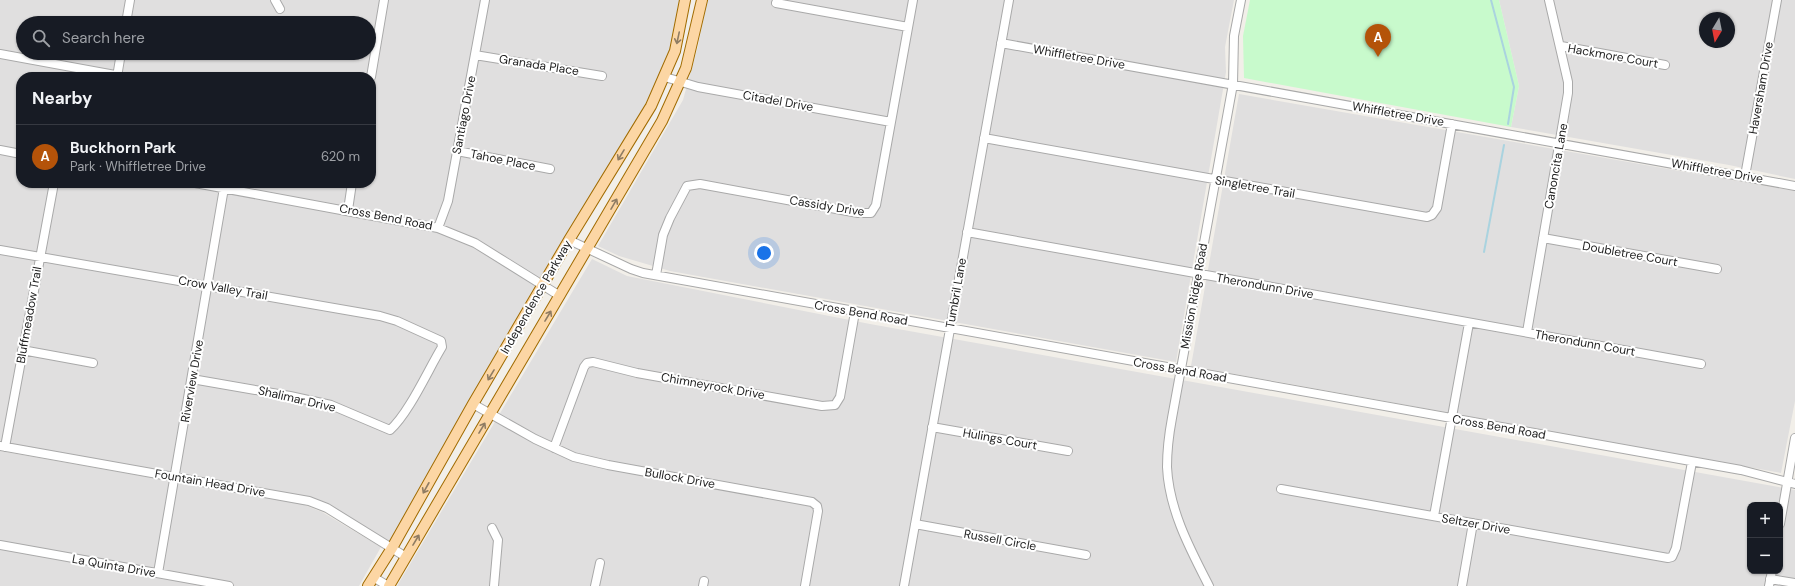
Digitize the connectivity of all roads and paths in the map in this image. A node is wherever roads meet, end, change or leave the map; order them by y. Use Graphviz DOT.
graph roads {
  1 [pos="130,0"];
  2 [pos="274,0"];
  3 [pos="384,0"];
  4 [pos="485,0"];
  5 [pos="685,0"];
  6 [pos="702,0"];
  7 [pos="913,0"];
  8 [pos="1009,0"];
  9 [pos="1241,0"];
  10 [pos="1549,0"];
  11 [pos="1777,0"];
  12 [pos="776,3"];
  13 [pos="280,9"];
  14 [pos="127,16"];
  15 [pos="908,27"];
  16 [pos="1001,43"];
  17 [pos="1561,46"];
  18 [pos="376,47"];
  19 [pos="0,54"];
  20 [pos="475,55"];
  21 [pos="16,57"];
  22 [pos="33,60"];
  23 [pos="121,60"];
  24 [pos="374,60"];
  25 [pos="1665,65"];
  26 [pos="98,72"];
  27 [pos="120,72"];
  28 [pos="372,72"];
  29 [pos="602,76"];
  30 [pos="665,77"];
  31 [pos="681,83"];
  32 [pos="1233,84"];
  33 [pos="891,122"];
  34 [pos="1452,124"];
  35 [pos="984,138"];
  36 [pos="1560,143"];
  37 [pos="0,150"];
  38 [pos="457,151"];
  39 [pos="16,153"];
  40 [pos="550,169"];
  41 [pos="1745,176"];
  42 [pos="1216,180"];
  43 [pos="1795,186"];
  44 [pos="53,188"];
  45 [pos="224,188"];
  46 [pos="351,188"];
  47 [pos="348,210"];
  48 [pos="438,228"];
  49 [pos="967,232"];
  50 [pos="1544,238"];
  51 [pos="569,240"];
  52 [pos="0,250"];
  53 [pos="588,250"];
  54 [pos="39,257"];
  55 [pos="1717,269"];
  56 [pos="1198,274"];
  57 [pos="656,275"];
  58 [pos="208,285"];
  59 [pos="543,286"];
  60 [pos="560,296"];
  61 [pos="854,312"];
  62 [pos="1469,323"];
  63 [pos="950,328"];
  64 [pos="1527,332"];
  65 [pos="441,341"];
  66 [pos="22,350"];
  67 [pos="93,363"];
  68 [pos="1701,364"];
  69 [pos="1181,371"];
  70 [pos="192,379"];
  71 [pos="473,404"];
  72 [pos="490,415"];
  73 [pos="1452,418"];
  74 [pos="932,427"];
  75 [pos="1795,438"];
  76 [pos="3,447"];
  77 [pos="554,448"];
  78 [pos="1068,451"];
  79 [pos="1692,462"];
  80 [pos="174,477"];
  81 [pos="1791,483"];
  82 [pos="1281,489"];
  83 [pos="1783,513"];
  84 [pos="1434,516"];
  85 [pos="915,524"];
  86 [pos="1473,524"];
  87 [pos="492,528"];
  88 [pos="0,545"];
  89 [pos="392,548"];
  90 [pos="1086,555"];
  91 [pos="406,557"];
  92 [pos="600,563"];
  93 [pos="158,573"];
  94 [pos="1770,579"];
  95 [pos="371,582"];
  96 [pos="1795,583"];
  97 [pos="229,586"];
  98 [pos="389,586"];
  99 [pos="494,586"];
  100 [pos="595,586"];
  101 [pos="805,586"];
  102 [pos="904,586"];
  103 [pos="1209,586"];
  104 [pos="1462,586"];
  1 -- 14 [label="street"];
  2 -- 13 [label="street"];
  3 -- 18 [label="street"];
  4 -- 20 [label="street, Santiago Drive"];
  5 -- 30 [label="main road, Independence Parkway, one-way"];
  6 -- 31 [label="main road, Independence Parkway"];
  7 -- 15 [label="street, Cassidy Drive"];
  8 -- 16 [label="street, Tumbril Lane"];
  9 -- 32 [label="street, Mission Ridge Road"];
  10 -- 17 [label="street, Canoncita Lane"];
  11 -- 41 [label="street, Haversham Drive"];
  12 -- 15 [label="street"];
  15 -- 33 [label="street, Cassidy Drive"];
  16 -- 32 [label="street, Whiffletree Drive"];
  16 -- 35 [label="street, Tumbril Lane"];
  17 -- 25 [label="street, Hackmore Court"];
  17 -- 36 [label="street, Canoncita Lane"];
  19 -- 21 [label="street"];
  20 -- 29 [label="street, Granada Place"];
  20 -- 38 [label="street, Santiago Drive"];
  22 -- 26 [label="street"];
  23 -- 27 [label="street"];
  24 -- 28 [label="street"];
  30 -- 31 [label="street, Citadel Drive"];
  30 -- 51 [label="main road, Independence Parkway, one-way"];
  31 -- 33 [label="street, Citadel Drive"];
  53 -- 31 [label="main road, Independence Parkway, one-way"];
  32 -- 34 [label="street, Whiffletree Drive"];
  32 -- 42 [label="street, Mission Ridge Road"];
  33 -- 57 [label="street, Cassidy Drive"];
  34 -- 36 [label="street, Whiffletree Drive"];
  34 -- 42 [label="street, Singletree Trail"];
  35 -- 42 [label="street, Singletree Trail"];
  35 -- 49 [label="street, Tumbril Lane"];
  36 -- 41 [label="street, Whiffletree Drive"];
  36 -- 50 [label="street, Canoncita Lane"];
  37 -- 39 [label="street"];
  38 -- 40 [label="street, Tahoe Place"];
  38 -- 48 [label="street, Santiago Drive"];
  41 -- 43 [label="street, Whiffletree Drive"];
  42 -- 56 [label="street, Mission Ridge Road"];
  44 -- 54 [label="street, Bluffmeadow Trail"];
  45 -- 47 [label="street, Cross Bend Road"];
  45 -- 58 [label="street, Riverview Drive"];
  46 -- 47 [label="street"];
  47 -- 48 [label="street, Cross Bend Road"];
  48 -- 59 [label="street, Cross Bend Road"];
  49 -- 56 [label="street, Therondunn Drive"];
  49 -- 63 [label="street, Tumbril Lane"];
  50 -- 55 [label="street, Doubletree Court"];
  50 -- 64 [label="street, Canoncita Lane"];
  51 -- 53 [label="street, Cross Bend Road"];
  51 -- 59 [label="main road, Independence Parkway"];
  52 -- 54 [label="street, Crow Valley Trail"];
  53 -- 57 [label="street, Cross Bend Road"];
  53 -- 60 [label="main road, Independence Parkway"];
  54 -- 58 [label="street, Crow Valley Trail"];
  54 -- 66 [label="street, Bluffmeadow Trail"];
  56 -- 62 [label="street, Therondunn Drive"];
  56 -- 69 [label="street, Mission Ridge Road"];
  57 -- 61 [label="street, Cross Bend Road"];
  58 -- 65 [label="street, Crow Valley Trail"];
  58 -- 70 [label="street, Riverview Drive"];
  59 -- 60 [label="street, Cross Bend Road"];
  59 -- 71 [label="main road, Independence Parkway, one-way"];
  72 -- 60 [label="main road, Independence Parkway, one-way"];
  61 -- 63 [label="street, Cross Bend Road"];
  61 -- 77 [label="street, Chimneyrock Drive"];
  62 -- 64 [label="street, Therondunn Court"];
  62 -- 73 [label="street"];
  63 -- 69 [label="street, Cross Bend Road"];
  63 -- 74 [label="street, Tumbril Lane"];
  64 -- 68 [label="street, Therondunn Court"];
  65 -- 70 [label="street, Shalimar Drive"];
  66 -- 67 [label="street"];
  66 -- 76 [label="street, Bluffmeadow Trail"];
  69 -- 73 [label="street, Cross Bend Road"];
  69 -- 103 [label="street, Mission Ridge Road"];
  70 -- 80 [label="street, Riverview Drive"];
  71 -- 72 [label="street, Bullock Drive"];
  71 -- 89 [label="main road, Independence Parkway, one-way"];
  72 -- 77 [label="street, Bullock Drive"];
  91 -- 72 [label="main road, Independence Parkway, one-way"];
  73 -- 79 [label="street, Cross Bend Road"];
  73 -- 84 [label="street"];
  74 -- 78 [label="street, Hulings Court"];
  74 -- 85 [label="street, Tumbril Lane"];
  75 -- 81 [label="street"];
  76 -- 80 [label="street, Fountain Head Drive"];
  77 -- 101 [label="street, Bullock Drive"];
  79 -- 81 [label="street, Cross Bend Road"];
  79 -- 86 [label="street, Seltzer Drive"];
  80 -- 89 [label="street, Fountain Head Drive"];
  80 -- 93 [label="street, Riverview Drive"];
  81 -- 83 [label="street"];
  82 -- 84 [label="street, Seltzer Drive"];
  84 -- 86 [label="street, Seltzer Drive"];
  85 -- 90 [label="street, Russell Circle"];
  85 -- 102 [label="street, Tumbril Lane"];
  86 -- 104 [label="street"];
  87 -- 99 [label="street"];
  88 -- 93 [label="street, La Quinta Drive"];
  89 -- 91 [label="street, Fountain Head Drive"];
  89 -- 95 [label="main road, Independence Parkway"];
  91 -- 98 [label="main road, Independence Parkway"];
  92 -- 100 [label="street"];
  93 -- 97 [label="street, La Quinta Drive"];
  94 -- 96 [label="street"];
  95 -- 98 [label="street"];
}
